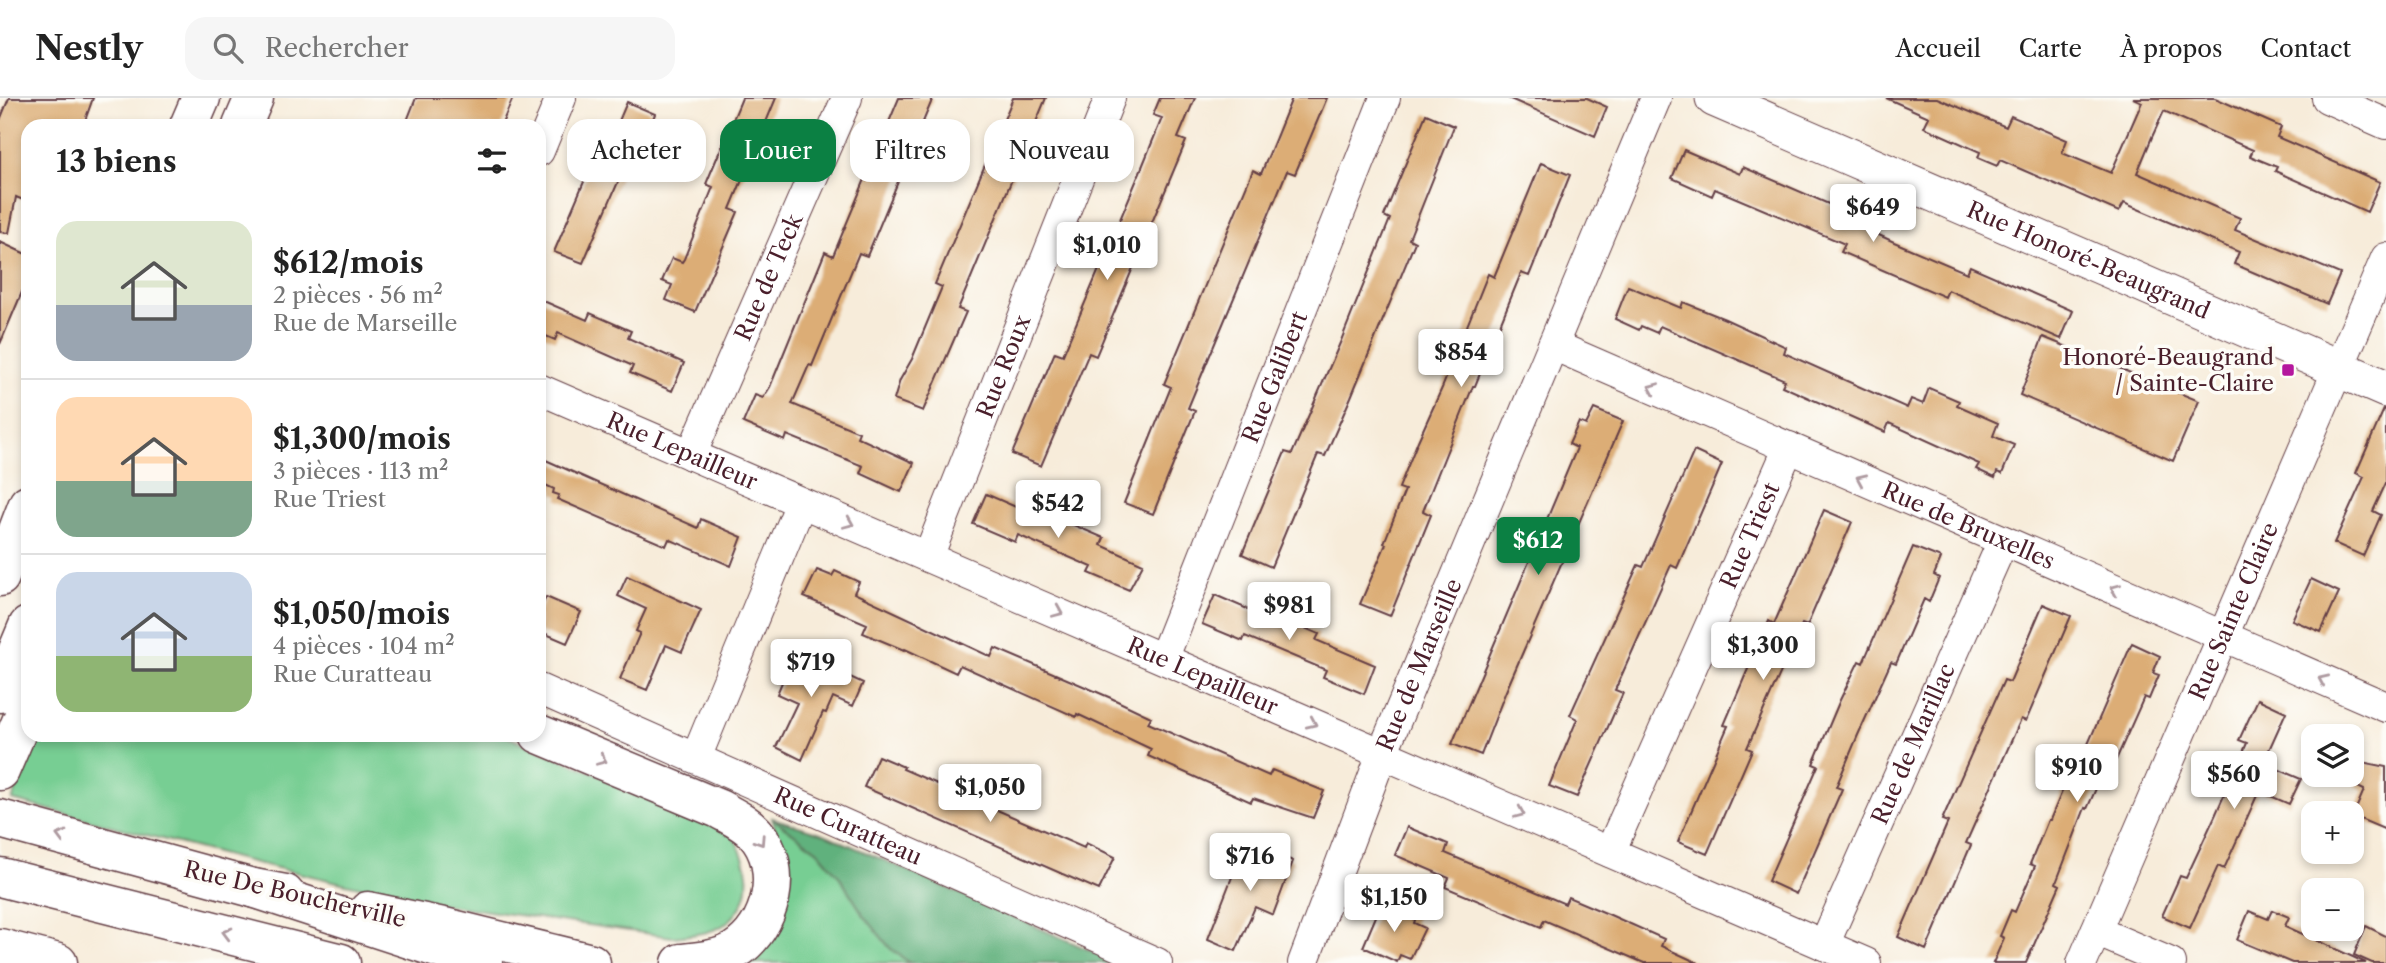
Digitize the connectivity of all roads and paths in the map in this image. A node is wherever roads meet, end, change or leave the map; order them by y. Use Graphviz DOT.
graph roads {
  1 [pos="201,98"];
  2 [pos="254,98"];
  3 [pos="561,98"];
  4 [pos="847,98"];
  5 [pos="1110,98"];
  6 [pos="1385,98"];
  7 [pos="1656,98"];
  8 [pos="1714,98"];
  9 [pos="2327,98"];
  10 [pos="192,119"];
  11 [pos="245,119"];
  12 [pos="2386,124"];
  13 [pos="546,134"];
  14 [pos="2386,258"];
  15 [pos="1553,345"];
  16 [pos="2338,369"];
  17 [pos="2386,390"];
  18 [pos="546,392"];
  19 [pos="1789,447"];
  20 [pos="691,455"];
  21 [pos="801,503"];
  22 [pos="19,514"];
  23 [pos="2003,541"];
  24 [pos="928,557"];
  25 [pos="0,577"];
  26 [pos="2223,636"];
  27 [pos="21,643"];
  28 [pos="1164,657"];
  29 [pos="546,692"];
  30 [pos="0,693"];
  31 [pos="2386,707"];
  32 [pos="21,722"];
  33 [pos="546,737"];
  34 [pos="1382,754"];
  35 [pos="696,758"];
  36 [pos="0,771"];
  37 [pos="0,819"];
  38 [pos="1609,852"];
  39 [pos="0,877"];
  40 [pos="253,888"];
  41 [pos="2096,931"];
  42 [pos="1824,945"];
  43 [pos="0,948"];
  44 [pos="58,963"];
  45 [pos="341,963"];
  46 [pos="483,963"];
  47 [pos="591,963"];
  48 [pos="681,963"];
  49 [pos="1157,963"];
  50 [pos="1303,963"];
  51 [pos="1866,963"];
  52 [pos="2082,963"];
  53 [pos="2171,963"];
  1 -- 10 [label="main road"];
  2 -- 11 [label="main road"];
  3 -- 13 [label="street"];
  4 -- 20 [label="street, Rue de Teck"];
  5 -- 24 [label="street, Rue Roux"];
  6 -- 28 [label="street, Rue Galibert"];
  7 -- 15 [label="street, Rue de Marseille"];
  8 -- 16 [label="street, Rue Honoré-Beaugrand"];
  9 -- 12 [label="street"];
  14 -- 16 [label="street, Rue Sainte Claire"];
  19 -- 15 [label="street, Rue de Bruxelles, one-way"];
  15 -- 34 [label="street, Rue de Marseille"];
  16 -- 17 [label="street, Rue Honoré-Beaugrand"];
  16 -- 26 [label="street, Rue Sainte Claire"];
  18 -- 20 [label="street, Rue Lepailleur"];
  23 -- 19 [label="street, Rue de Bruxelles, one-way"];
  19 -- 38 [label="street, Rue Triest"];
  20 -- 21 [label="street, Rue Lepailleur"];
  21 -- 24 [label="street, Rue Lepailleur, one-way"];
  21 -- 35 [label="street"];
  22 -- 25 [label="main road"];
  26 -- 23 [label="street, Rue de Bruxelles, one-way"];
  23 -- 42 [label="street, Rue de Marillac"];
  24 -- 28 [label="street, Rue Lepailleur, one-way"];
  31 -- 26 [label="street, Rue de Bruxelles, one-way"];
  26 -- 41 [label="street, Rue Sainte Claire"];
  27 -- 30 [label="main road"];
  28 -- 34 [label="street, Rue Lepailleur, one-way"];
  29 -- 35 [label="street, Rue Curatteau"];
  32 -- 36 [label="main road"];
  33 -- 48 [label="main road, one-way"];
  34 -- 38 [label="street, Rue Lepailleur, one-way"];
  34 -- 50 [label="street, Rue de Marseille"];
  35 -- 49 [label="street, Rue Curatteau"];
  40 -- 37 [label="main road, Rue De Boucherville, one-way"];
  38 -- 42 [label="street, Rue Lepailleur"];
  45 -- 39 [label="main road, one-way"];
  40 -- 46 [label="main road"];
  40 -- 47 [label="main road, Rue De Boucherville"];
  41 -- 52 [label="street, Rue Sainte Claire"];
  41 -- 53 [label="street"];
  42 -- 51 [label="street, Rue Lepailleur"];
  43 -- 44 [label="main road"];
}
